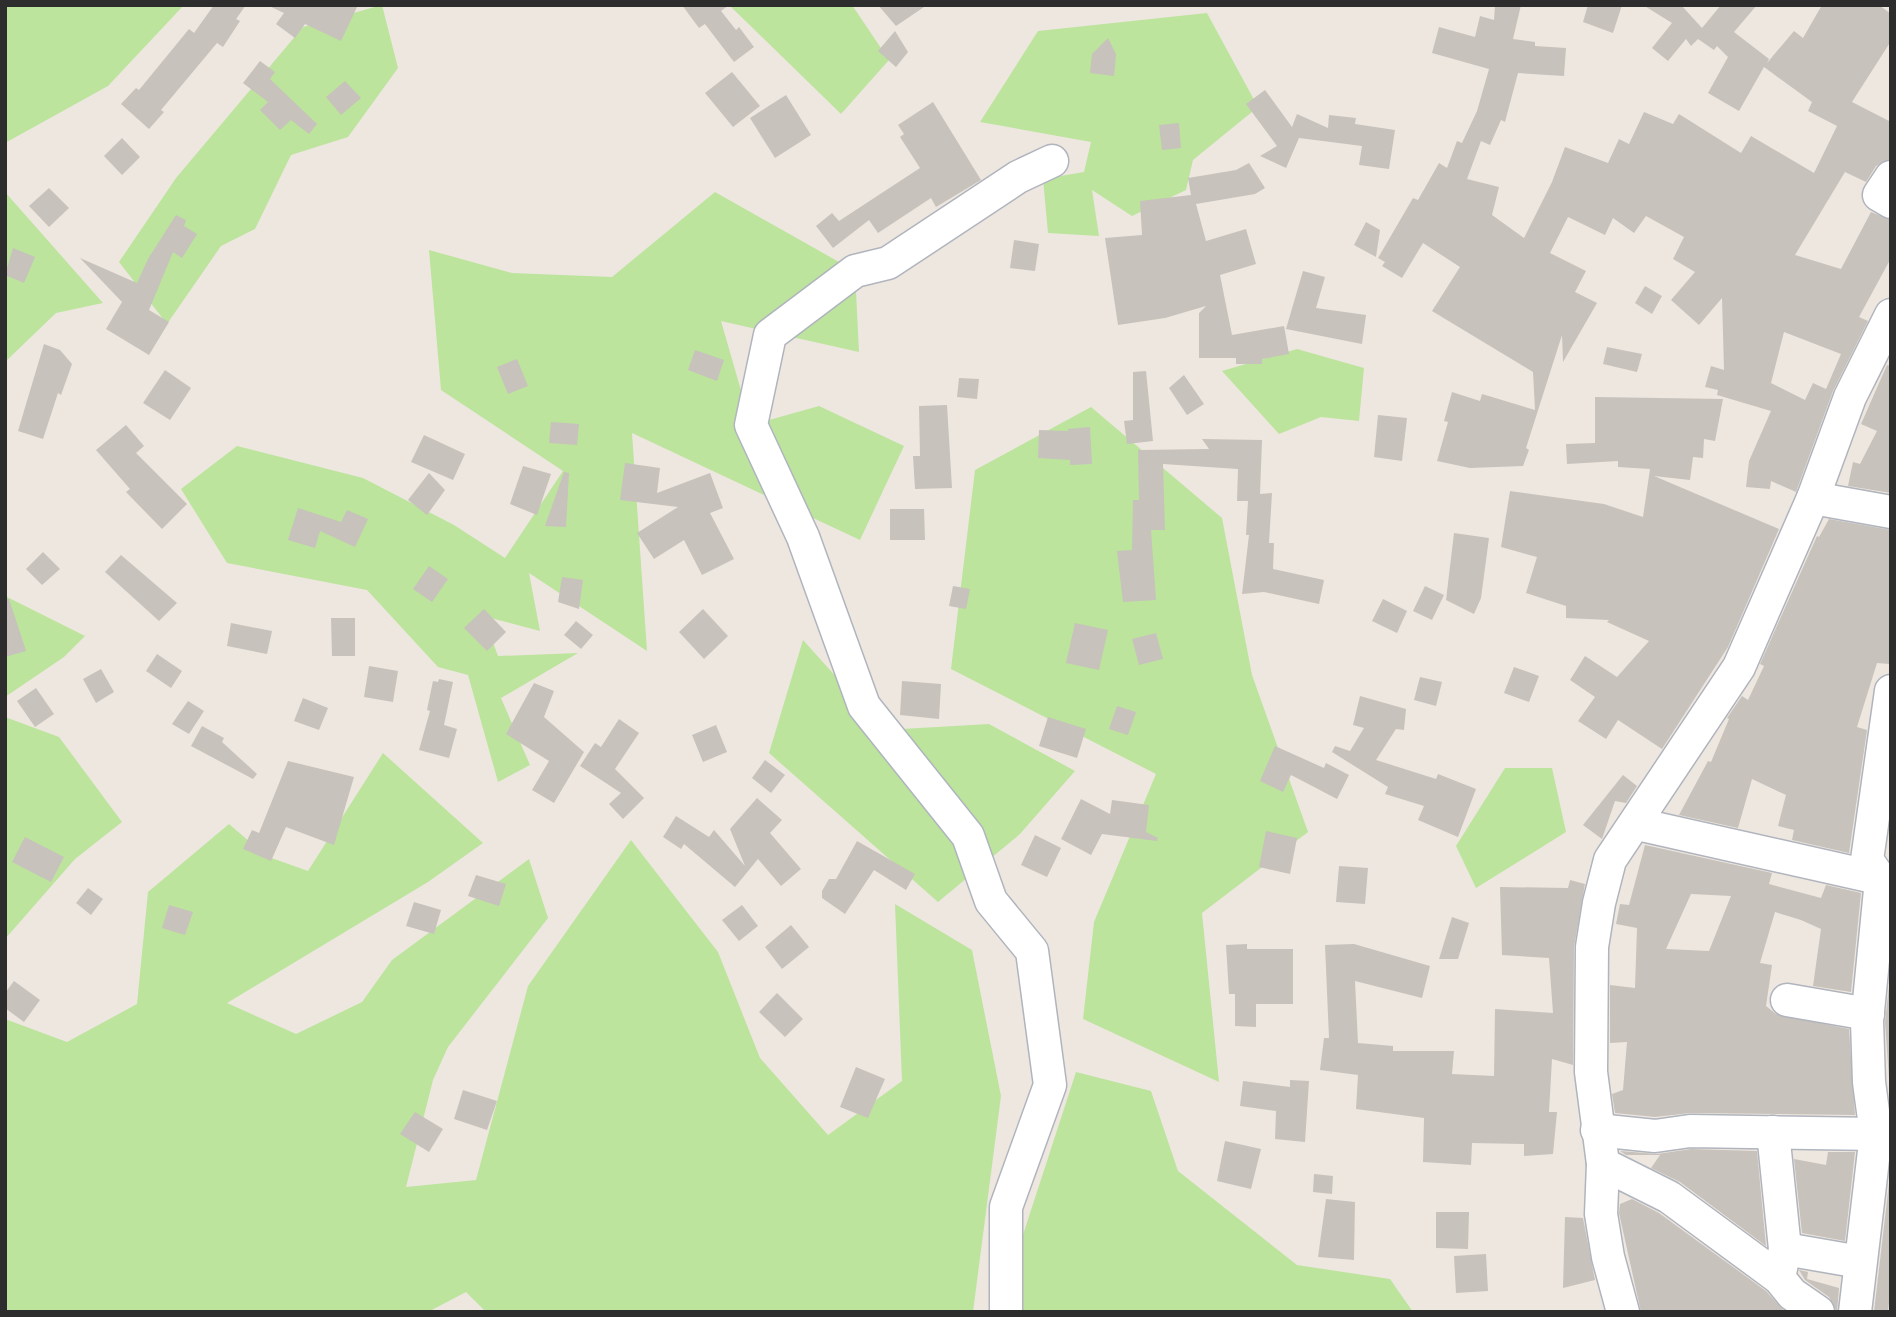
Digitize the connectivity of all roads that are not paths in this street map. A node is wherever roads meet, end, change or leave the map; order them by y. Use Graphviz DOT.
graph roads {
  1 [pos="1052,161"];
  2 [pos="1891,177"];
  3 [pos="1891,202"];
  4 [pos="1891,315"];
  5 [pos="1812,498"];
  6 [pos="1891,512"];
  7 [pos="1891,691"];
  8 [pos="1637,824"];
  9 [pos="1886,880"];
  10 [pos="1787,1000"];
  11 [pos="1876,1006"];
  12 [pos="1598,1130"];
  13 [pos="1883,1130"];
  14 [pos="1773,1132"];
  15 [pos="1602,1164"];
  16 [pos="1860,1262"];
  17 [pos="1782,1264"];
  18 [pos="1006,1312"];
  19 [pos="1623,1312"];
  20 [pos="1818,1312"];
  21 [pos="1855,1312"];
  1 -- 18 [label="street"];
  2 -- 3 [label="street"];
  4 -- 5 [label="street"];
  5 -- 6 [label="street"];
  5 -- 8 [label="street"];
  7 -- 9 [label="street"];
  8 -- 9 [label="street"];
  8 -- 12 [label="street"];
  9 -- 11 [label="street"];
  10 -- 11 [label="street"];
  11 -- 13 [label="street"];
  12 -- 14 [label="street"];
  12 -- 15 [label="street"];
  13 -- 14 [label="street"];
  13 -- 16 [label="street"];
  14 -- 17 [label="street"];
  15 -- 17 [label="street"];
  15 -- 19 [label="street"];
  16 -- 17 [label="street"];
  16 -- 21 [label="street"];
  17 -- 20 [label="street"];
}
